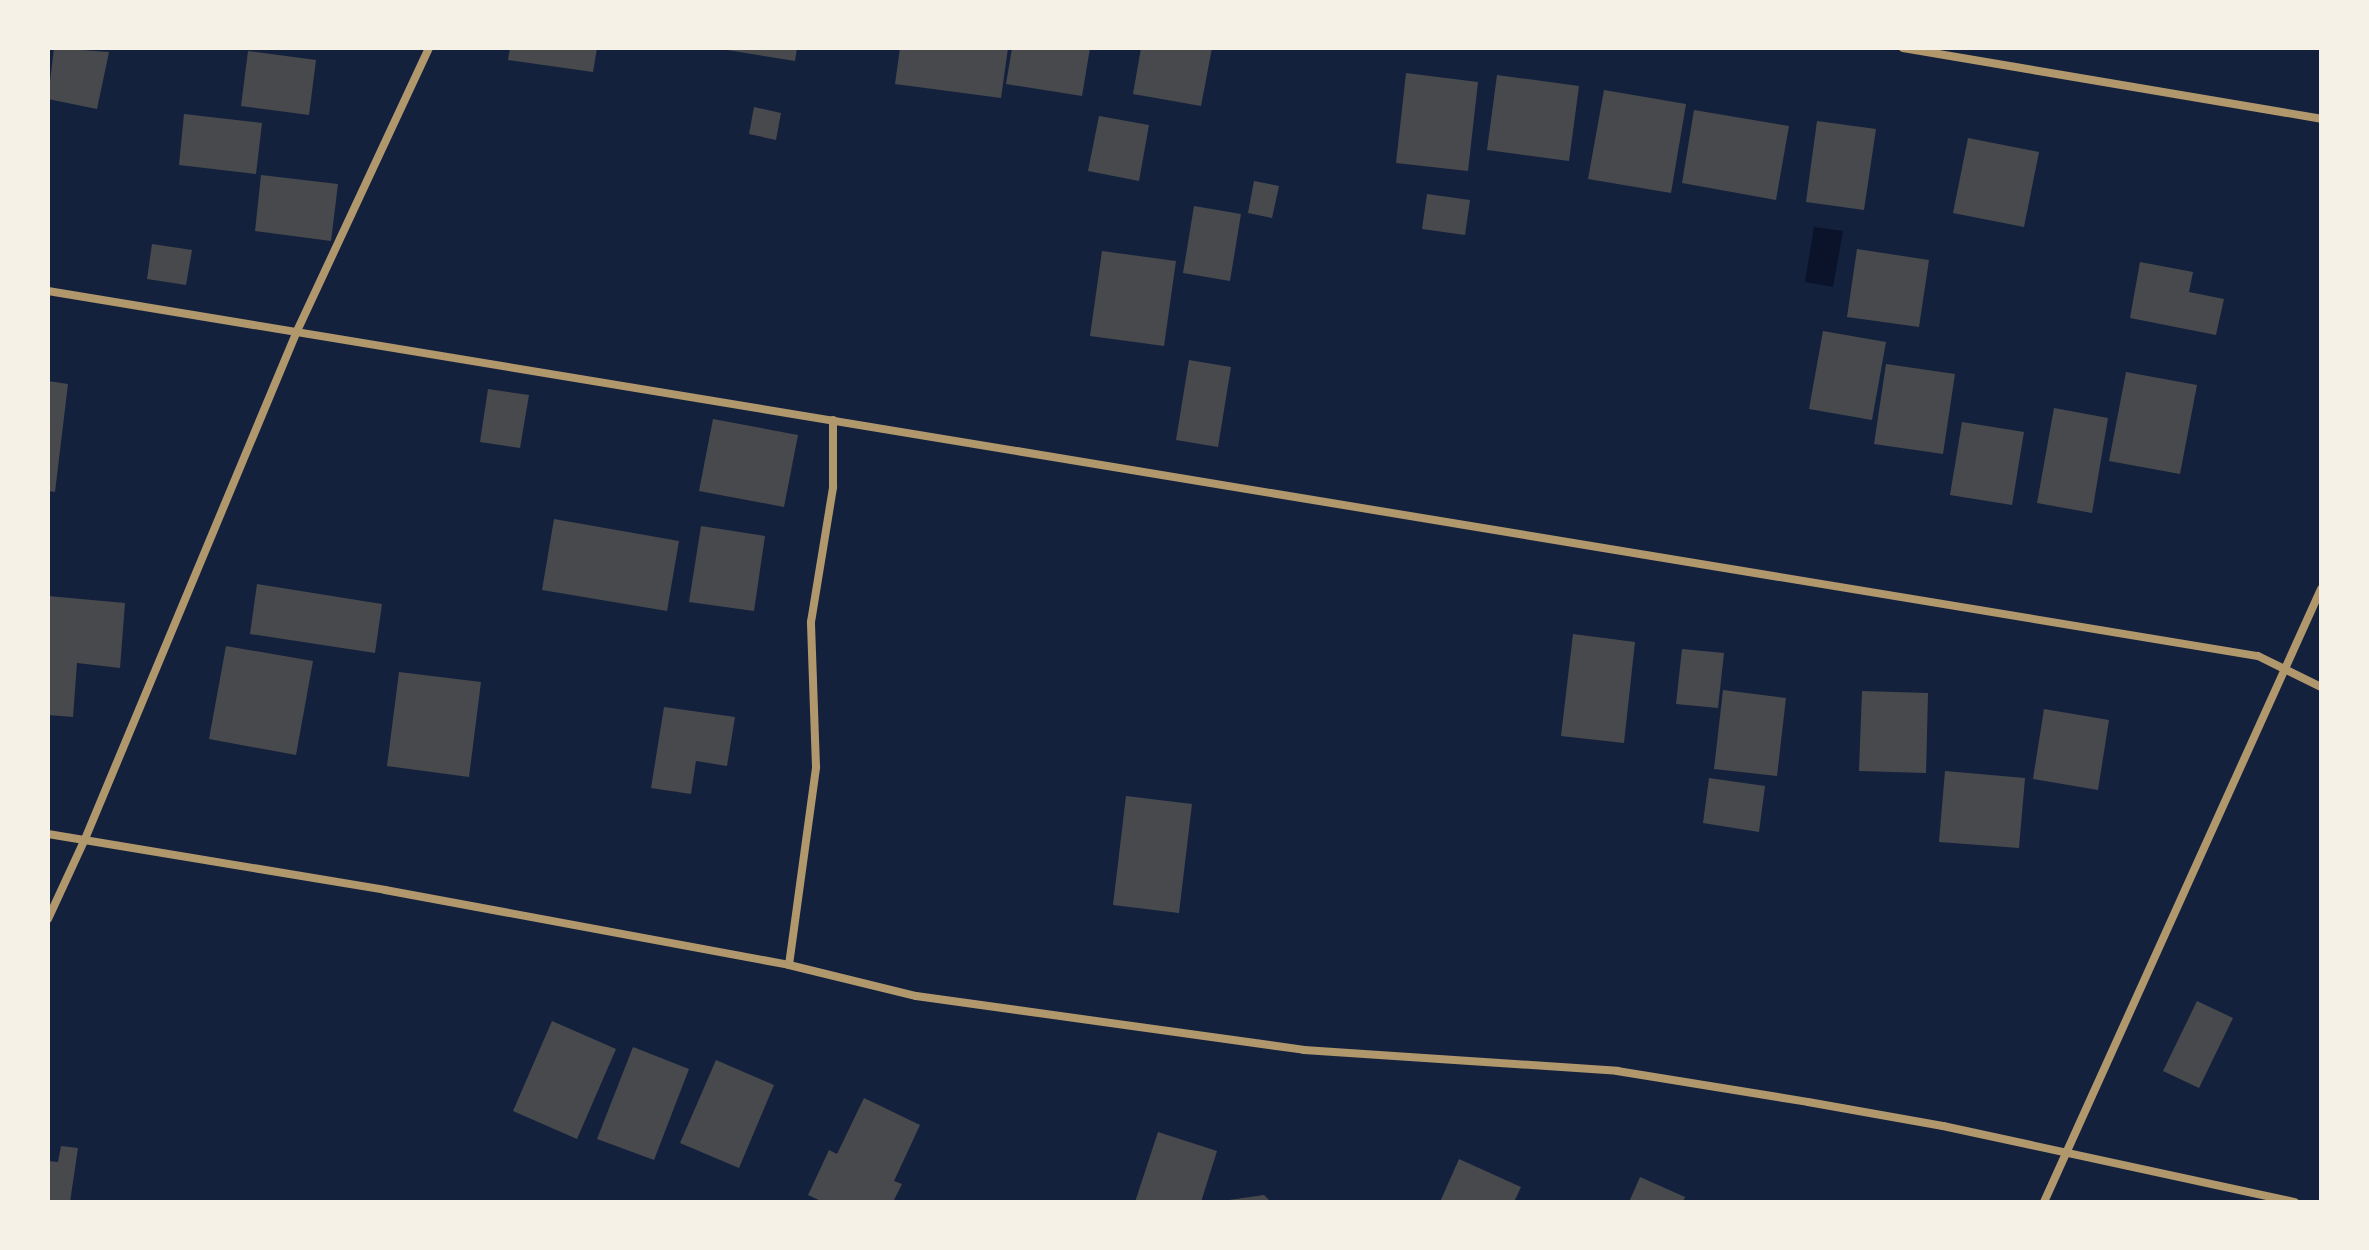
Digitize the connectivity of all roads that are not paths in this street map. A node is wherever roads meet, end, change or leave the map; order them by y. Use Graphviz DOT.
graph roads {
  1 [pos="429,48"];
  2 [pos="1903,48"];
  3 [pos="2321,119"];
  4 [pos="48,291"];
  5 [pos="297,331"];
  6 [pos="833,420"];
  7 [pos="2321,589"];
  8 [pos="2285,671"];
  9 [pos="2321,687"];
  10 [pos="48,834"];
  11 [pos="85,839"];
  12 [pos="48,919"];
  13 [pos="789,965"];
  14 [pos="2067,1152"];
  15 [pos="2044,1202"];
  16 [pos="2295,1202"];
  1 -- 5 [label="street"];
  2 -- 3 [label="street"];
  4 -- 5 [label="street"];
  5 -- 6 [label="street"];
  5 -- 11 [label="street"];
  6 -- 8 [label="street"];
  6 -- 13 [label="street"];
  7 -- 8 [label="street"];
  8 -- 9 [label="street"];
  8 -- 14 [label="street"];
  10 -- 11 [label="street"];
  11 -- 12 [label="street"];
  11 -- 13 [label="street"];
  13 -- 14 [label="street"];
  14 -- 15 [label="street"];
  14 -- 16 [label="street"];
}
